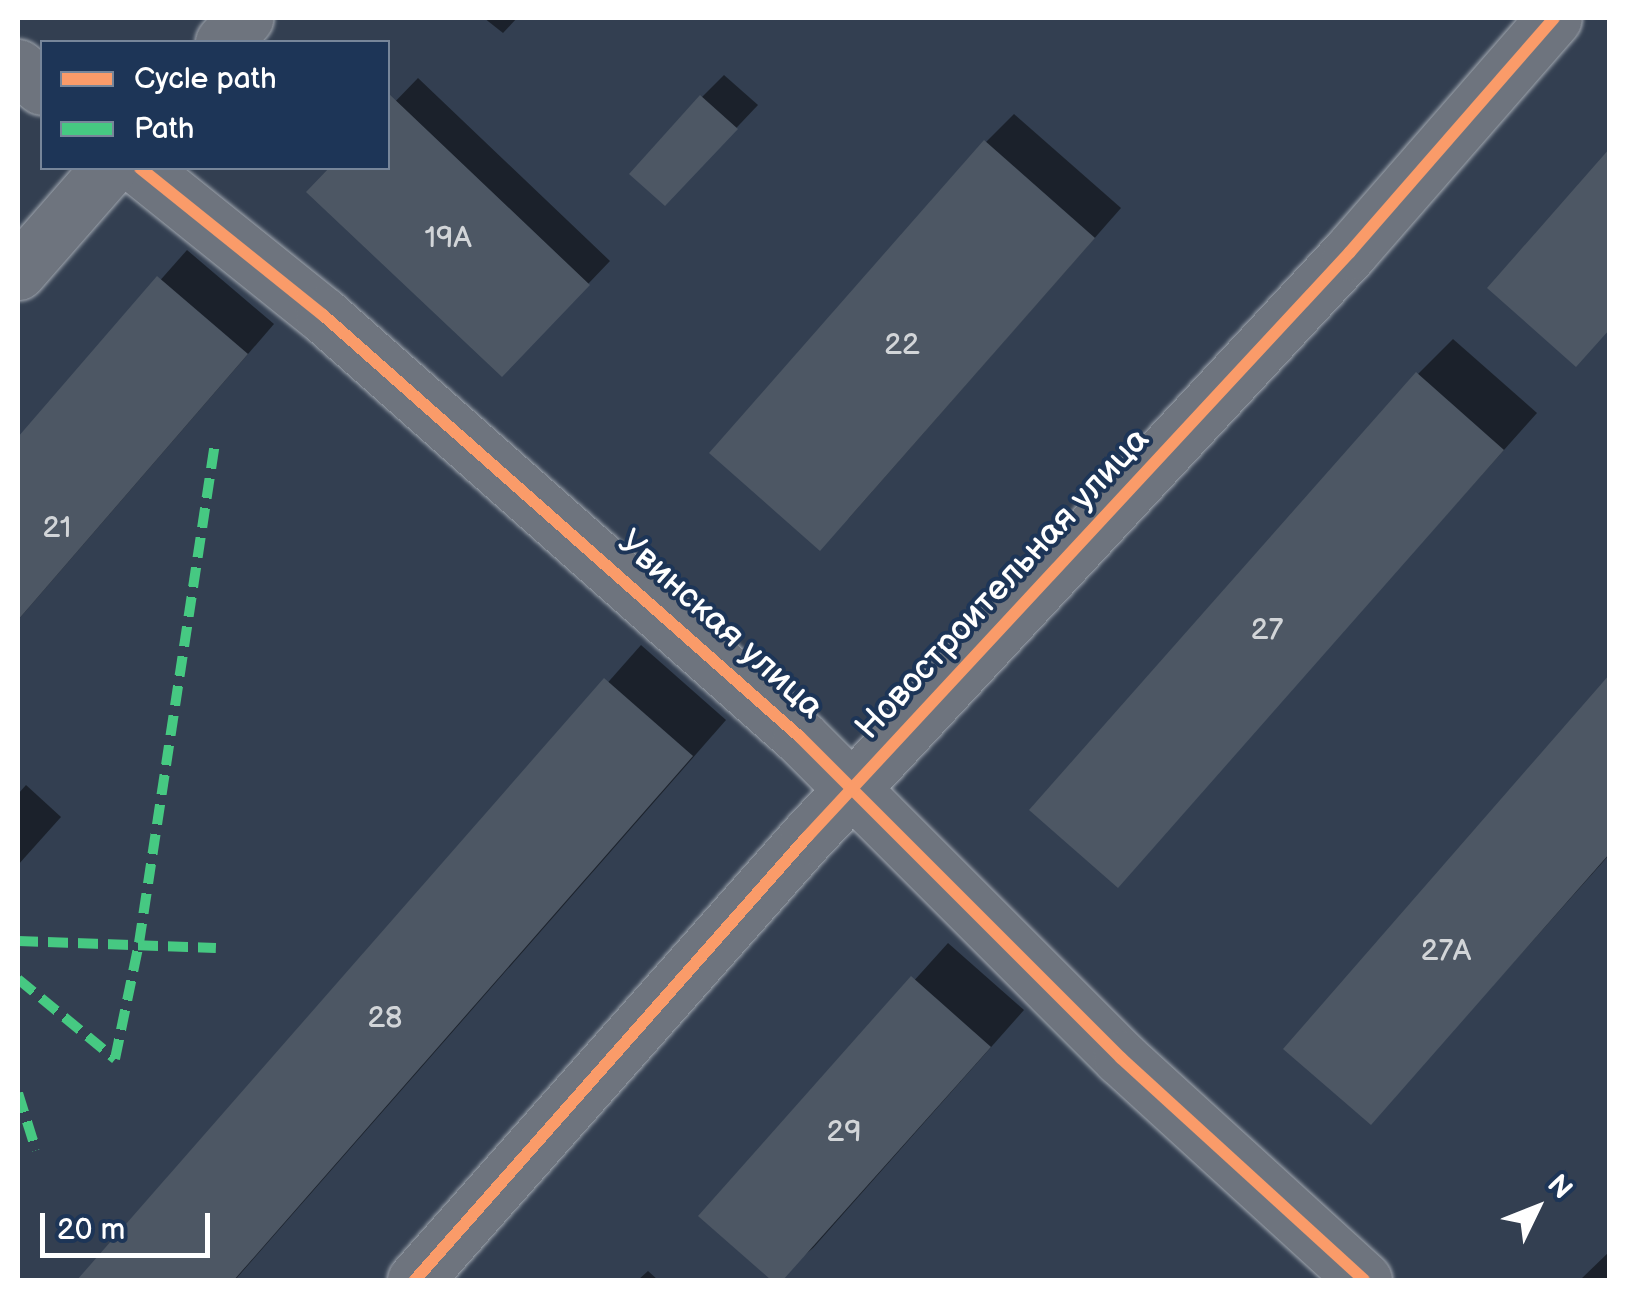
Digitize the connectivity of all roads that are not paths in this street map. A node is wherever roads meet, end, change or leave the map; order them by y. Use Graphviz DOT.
graph roads {
  1 [pos="246,18"];
  2 [pos="1554,18"];
  3 [pos="224,40"];
  4 [pos="18,67"];
  5 [pos="40,85"];
  6 [pos="107,170"];
  7 [pos="142,170"];
  8 [pos="18,272"];
  9 [pos="854,788"];
  10 [pos="415,1280"];
  11 [pos="1364,1280"];
  1 -- 3 [label="street"];
  2 -- 9 [label="street, Новостроительная улица"];
  4 -- 5 [label="street"];
  6 -- 8 [label="street"];
  7 -- 9 [label="street, Увинская улица"];
  9 -- 10 [label="street, Новостроительная улица"];
  9 -- 11 [label="street, Увинская улица"];
}
